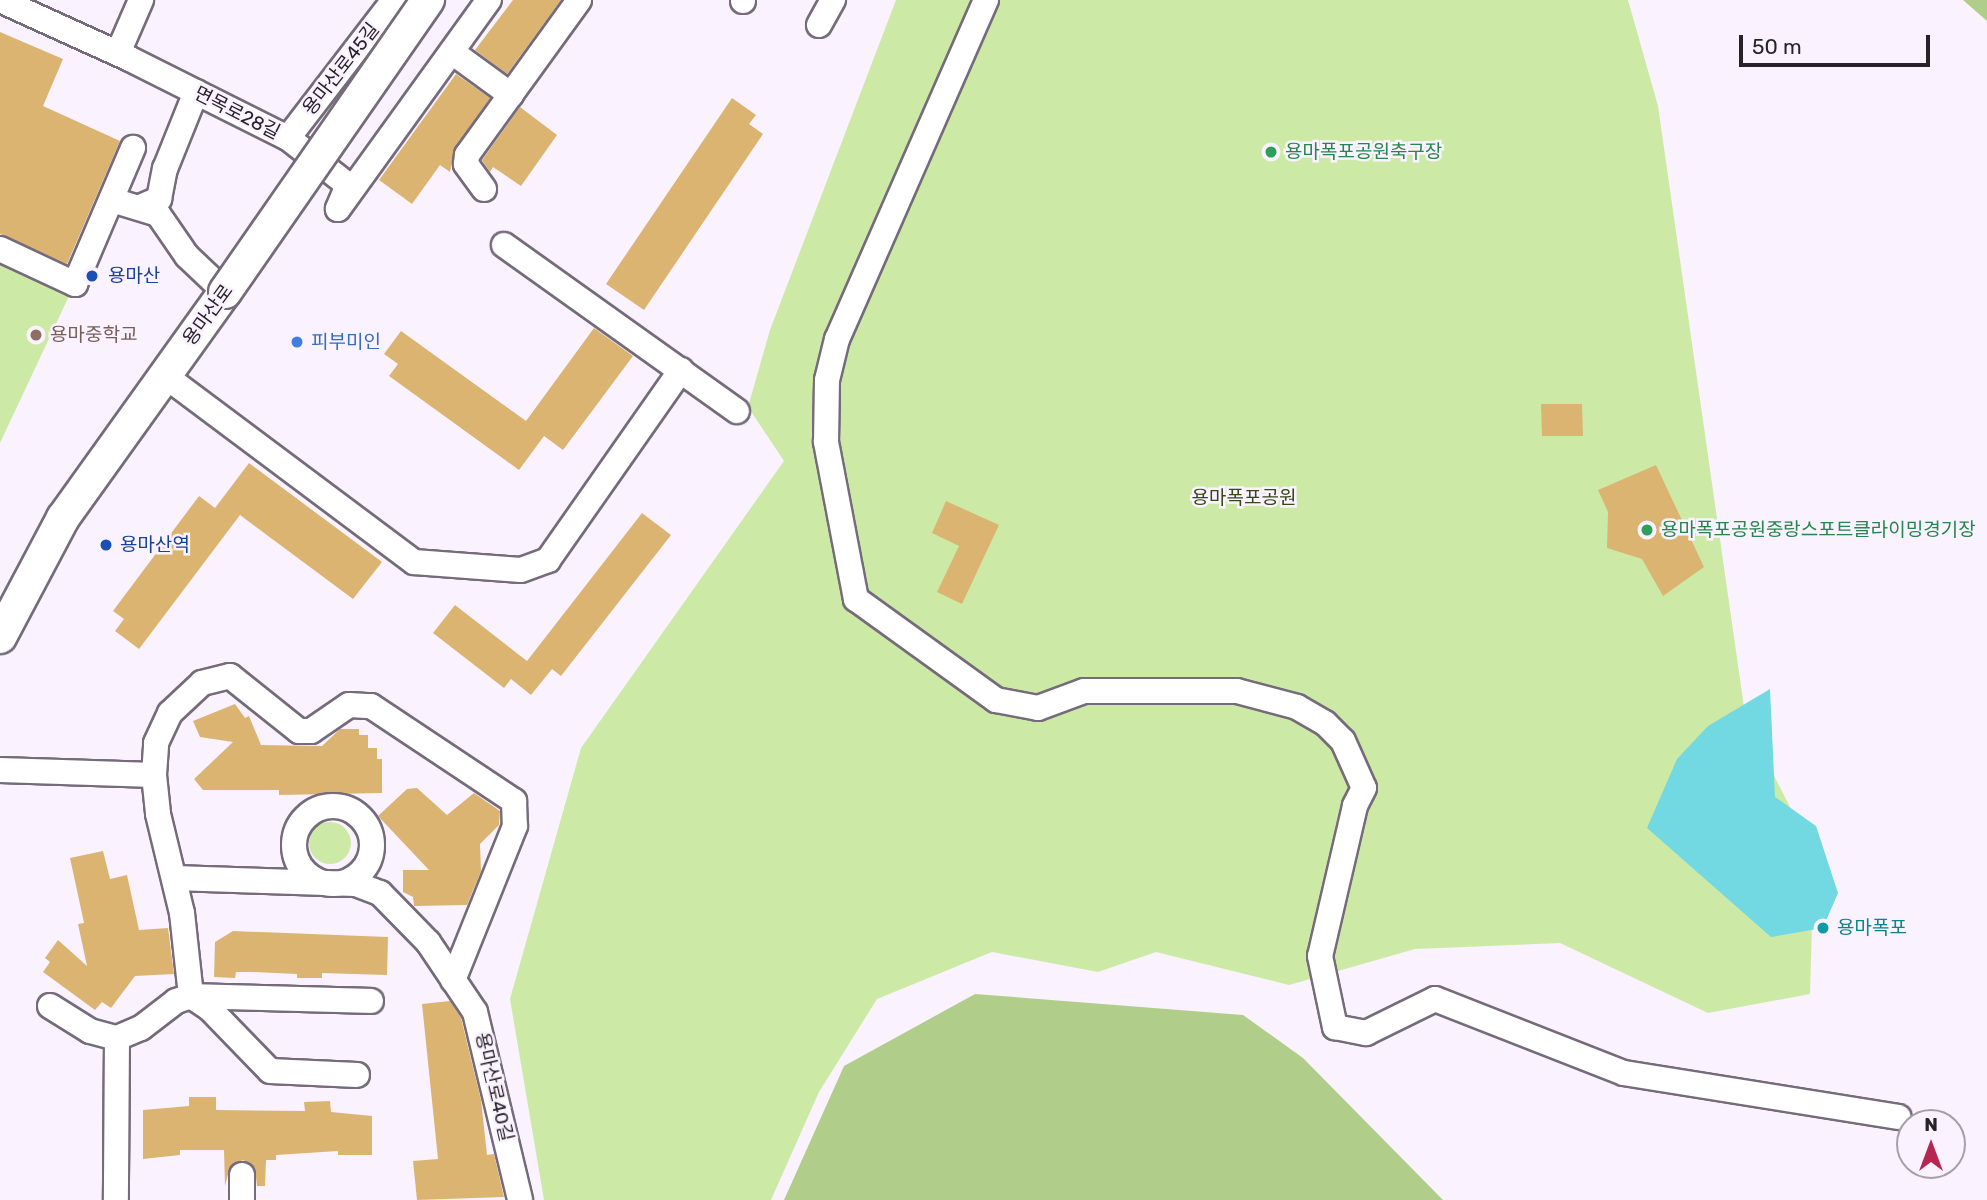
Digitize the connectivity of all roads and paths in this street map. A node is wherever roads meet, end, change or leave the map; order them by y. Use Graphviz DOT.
graph roads {
  1 [pos="0,0"];
  2 [pos="141,0"];
  3 [pos="394,0"];
  4 [pos="428,0"];
  5 [pos="489,0"];
  6 [pos="579,0"];
  7 [pos="833,0"];
  8 [pos="986,0"];
  9 [pos="34,7"];
  10 [pos="819,25"];
  11 [pos="452,52"];
  12 [pos="118,53"];
  13 [pos="196,92"];
  14 [pos="511,95"];
  15 [pos="288,138"];
  16 [pos="132,148"];
  17 [pos="484,189"];
  18 [pos="112,200"];
  19 [pos="140,207"];
  20 [pos="503,245"];
  21 [pos="0,249"];
  22 [pos="225,292"];
  23 [pos="681,370"];
  24 [pos="164,375"];
  25 [pos="737,411"];
  26 [pos="0,637"];
  27 [pos="0,770"];
  28 [pos="155,775"];
  29 [pos="174,878"];
  30 [pos="453,980"];
  31 [pos="191,996"];
  32 [pos="371,1001"];
  33 [pos="50,1006"];
  34 [pos="117,1038"];
  35 [pos="357,1075"];
  36 [pos="1896,1117"];
  37 [pos="242,1175"];
  38 [pos="116,1200"];
  39 [pos="242,1200"];
  40 [pos="520,1200"];
  1 -- 9 [label="street, 면목로28길"];
  2 -- 12 [label="street"];
  3 -- 15 [label="street, 용마산로45길"];
  4 -- 22 [label="main road, 용마산로, bridge"];
  5 -- 11 [label="street"];
  6 -- 14 [label="street"];
  7 -- 10 [label="street"];
  8 -- 36 [label="street"];
  9 -- 12 [label="street, 면목로28길"];
  11 -- 14 [label="street"];
  11 -- 15 [label="street, 면목로28길"];
  12 -- 13 [label="street, 면목로28길"];
  13 -- 15 [label="street, 면목로28길"];
  13 -- 19 [label="street"];
  14 -- 17 [label="street"];
  16 -- 18 [label="street"];
  18 -- 19 [label="street"];
  18 -- 21 [label="street"];
  19 -- 22 [label="street"];
  20 -- 23 [label="street"];
  22 -- 24 [label="main road, 용마산로"];
  23 -- 24 [label="street"];
  23 -- 25 [label="street"];
  24 -- 26 [label="main road, 용마산로"];
  27 -- 28 [label="street"];
  28 -- 29 [label="street"];
  28 -- 30 [label="street"];
  29 -- 30 [label="street, 용마산로40길"];
  29 -- 31 [label="street"];
  30 -- 40 [label="street, 용마산로40길"];
  31 -- 32 [label="street"];
  31 -- 34 [label="street"];
  31 -- 35 [label="street"];
  33 -- 34 [label="street"];
  34 -- 38 [label="street"];
  37 -- 39 [label="street"];
}
